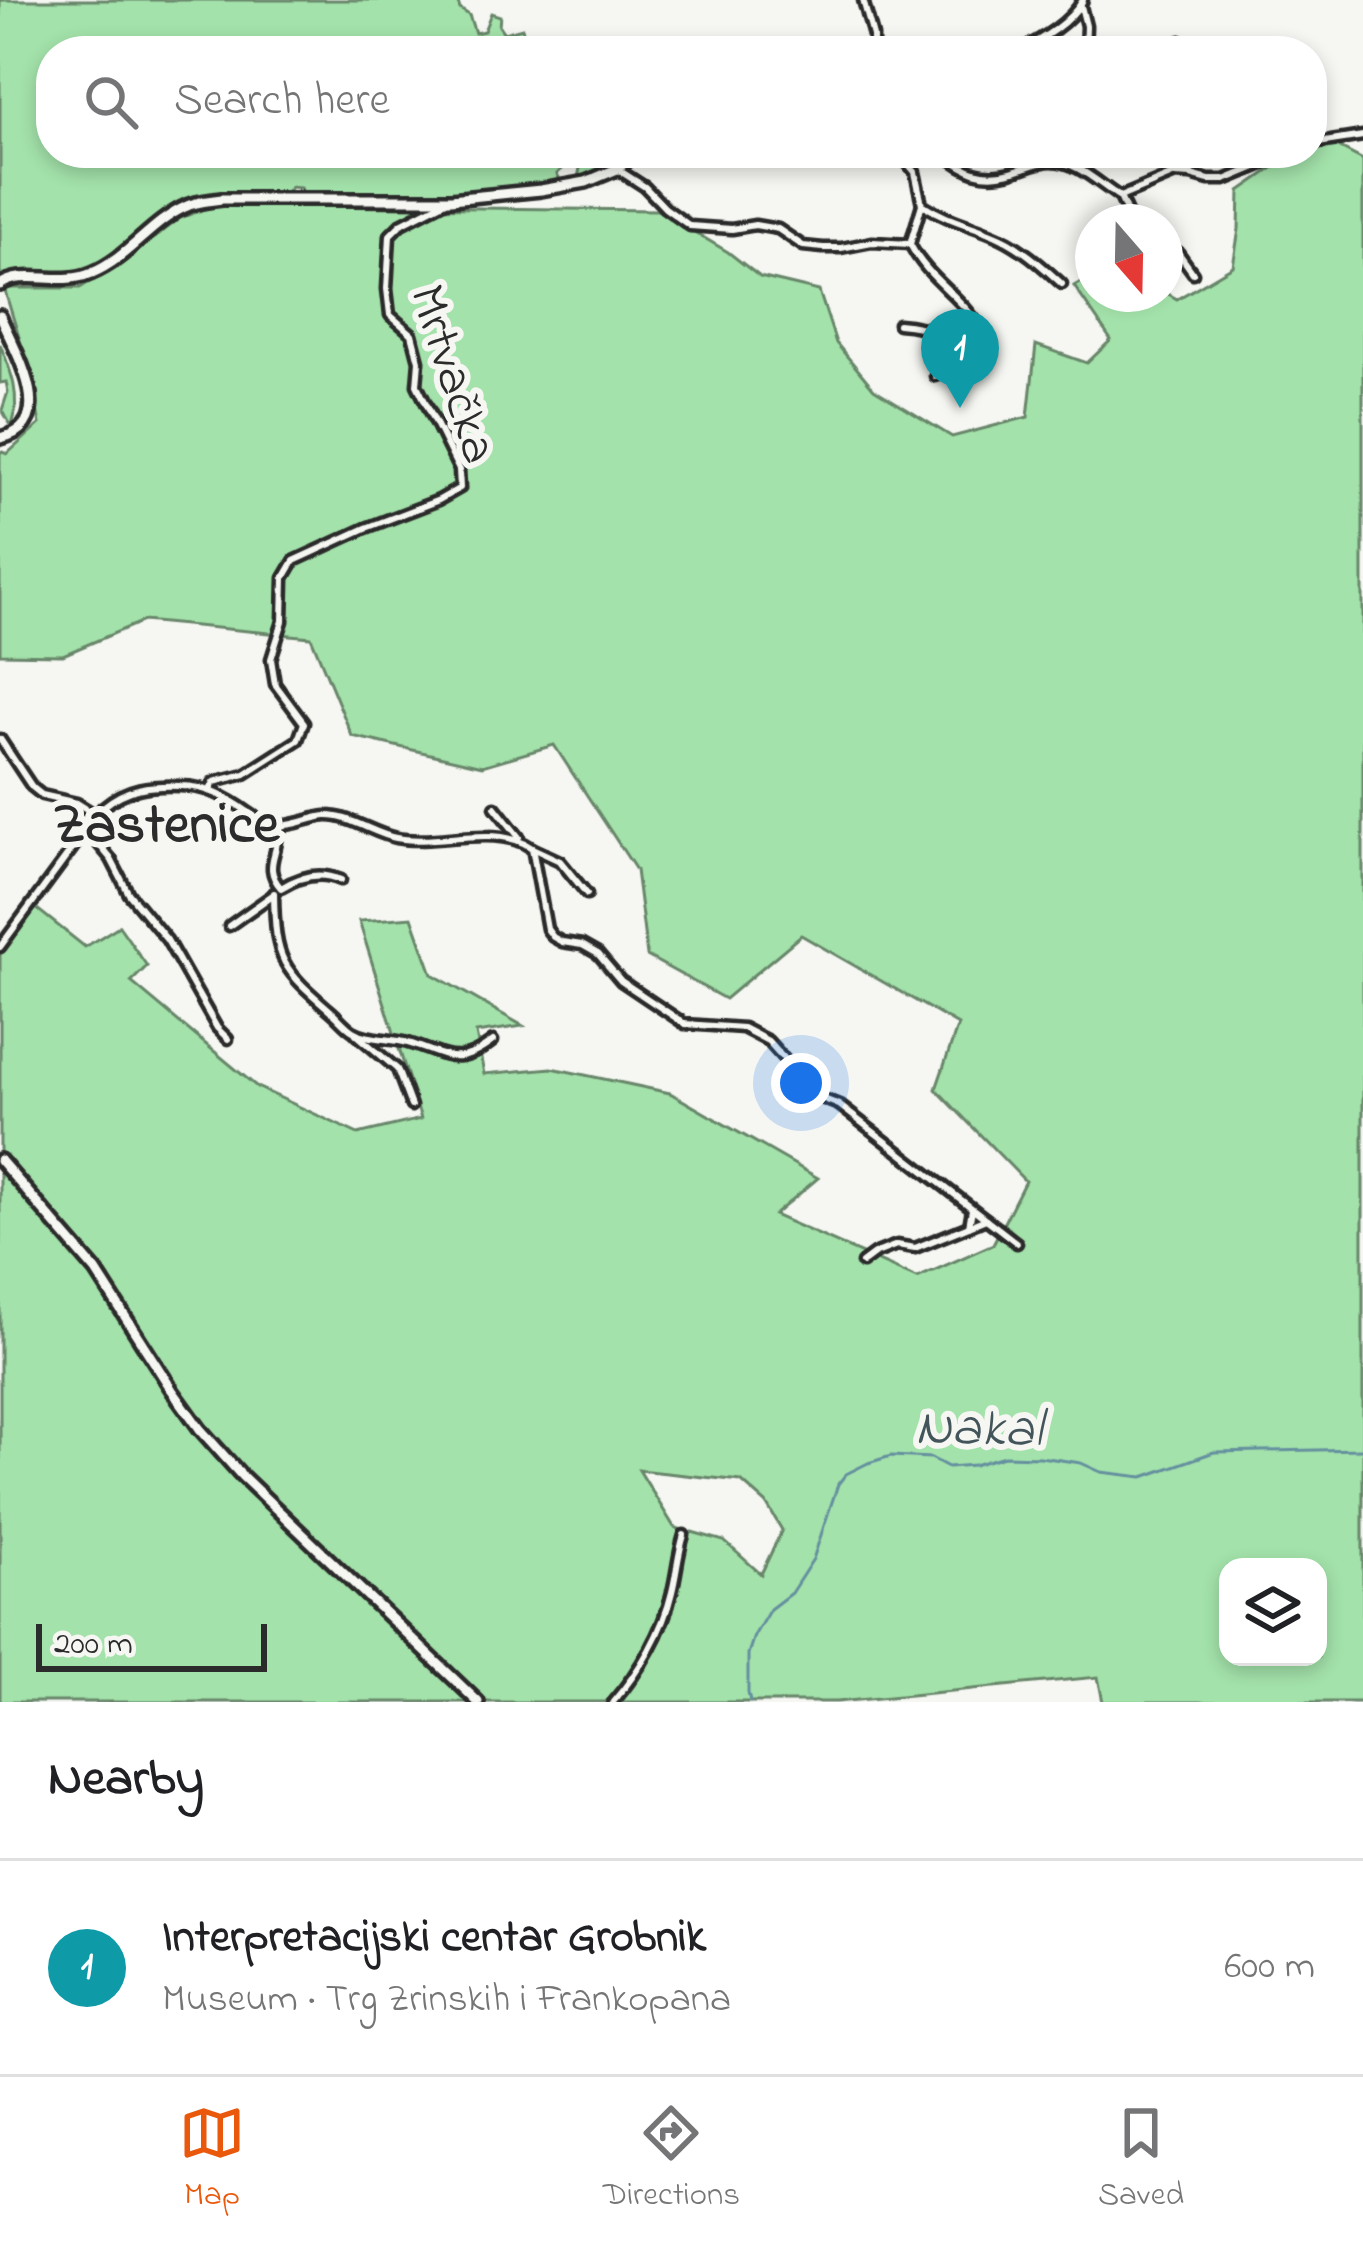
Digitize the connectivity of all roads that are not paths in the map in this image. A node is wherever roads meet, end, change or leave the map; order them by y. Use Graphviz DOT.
graph roads {
  1 [pos="863,0"];
  2 [pos="1082,3"];
  3 [pos="873,36"];
  4 [pos="1043,36"];
  5 [pos="1086,36"];
  6 [pos="1363,136"];
  7 [pos="1327,142"];
  8 [pos="912,168"];
  9 [pos="962,168"];
  10 [pos="1026,168"];
  11 [pos="1078,168"];
  12 [pos="1259,168"];
  13 [pos="617,169"];
  14 [pos="1120,197"];
  15 [pos="451,199"];
  16 [pos="922,204"];
  17 [pos="1123,204"];
  18 [pos="910,244"];
  19 [pos="1183,259"];
  20 [pos="1193,273"];
  21 [pos="1062,284"];
  22 [pos="0,285"];
  23 [pos="0,316"];
  24 [pos="898,324"];
  25 [pos="967,362"];
  26 [pos="935,376"];
  27 [pos="0,438"];
  28 [pos="0,740"];
  29 [pos="211,790"];
  30 [pos="495,807"];
  31 [pos="96,815"];
  32 [pos="276,826"];
  33 [pos="86,829"];
  34 [pos="521,841"];
  35 [pos="532,848"];
  36 [pos="341,880"];
  37 [pos="277,890"];
  38 [pos="587,894"];
  39 [pos="230,926"];
  40 [pos="0,947"];
  41 [pos="353,1031"];
  42 [pos="228,1039"];
  43 [pos="494,1040"];
  44 [pos="411,1106"];
  45 [pos="0,1160"];
  46 [pos="972,1209"];
  47 [pos="986,1219"];
  48 [pos="969,1226"];
  49 [pos="1017,1244"];
  50 [pos="862,1263"];
  51 [pos="684,1535"];
  52 [pos="478,1702"];
  53 [pos="613,1702"];
  1 -- 3 [label="street"];
  2 -- 4 [label="street"];
  2 -- 5 [label="street"];
  6 -- 7 [label="street"];
  8 -- 16 [label="street"];
  9 -- 10 [label="street"];
  11 -- 14 [label="street"];
  12 -- 14 [label="street"];
  13 -- 15 [label="main road"];
  13 -- 18 [label="street"];
  14 -- 17 [label="street"];
  15 -- 22 [label="main road"];
  15 -- 29 [label="street, Mrtvačka"];
  16 -- 18 [label="street"];
  16 -- 21 [label="street"];
  18 -- 25 [label="street"];
  19 -- 20 [label="street"];
  23 -- 27 [label="main road"];
  24 -- 25 [label="street"];
  25 -- 26 [label="street"];
  28 -- 31 [label="street"];
  29 -- 31 [label="street"];
  29 -- 32 [label="street"];
  30 -- 34 [label="street"];
  31 -- 33 [label="street"];
  32 -- 34 [label="street"];
  32 -- 37 [label="street"];
  33 -- 40 [label="street"];
  33 -- 42 [label="street"];
  34 -- 35 [label="street"];
  35 -- 38 [label="street"];
  35 -- 46 [label="street"];
  36 -- 37 [label="street"];
  37 -- 39 [label="street"];
  37 -- 41 [label="street"];
  41 -- 43 [label="street"];
  41 -- 44 [label="street"];
  45 -- 52 [label="main road"];
  46 -- 47 [label="street"];
  46 -- 48 [label="street"];
  47 -- 48 [label="street"];
  47 -- 49 [label="street"];
  48 -- 50 [label="street"];
  51 -- 53 [label="street"];
}
